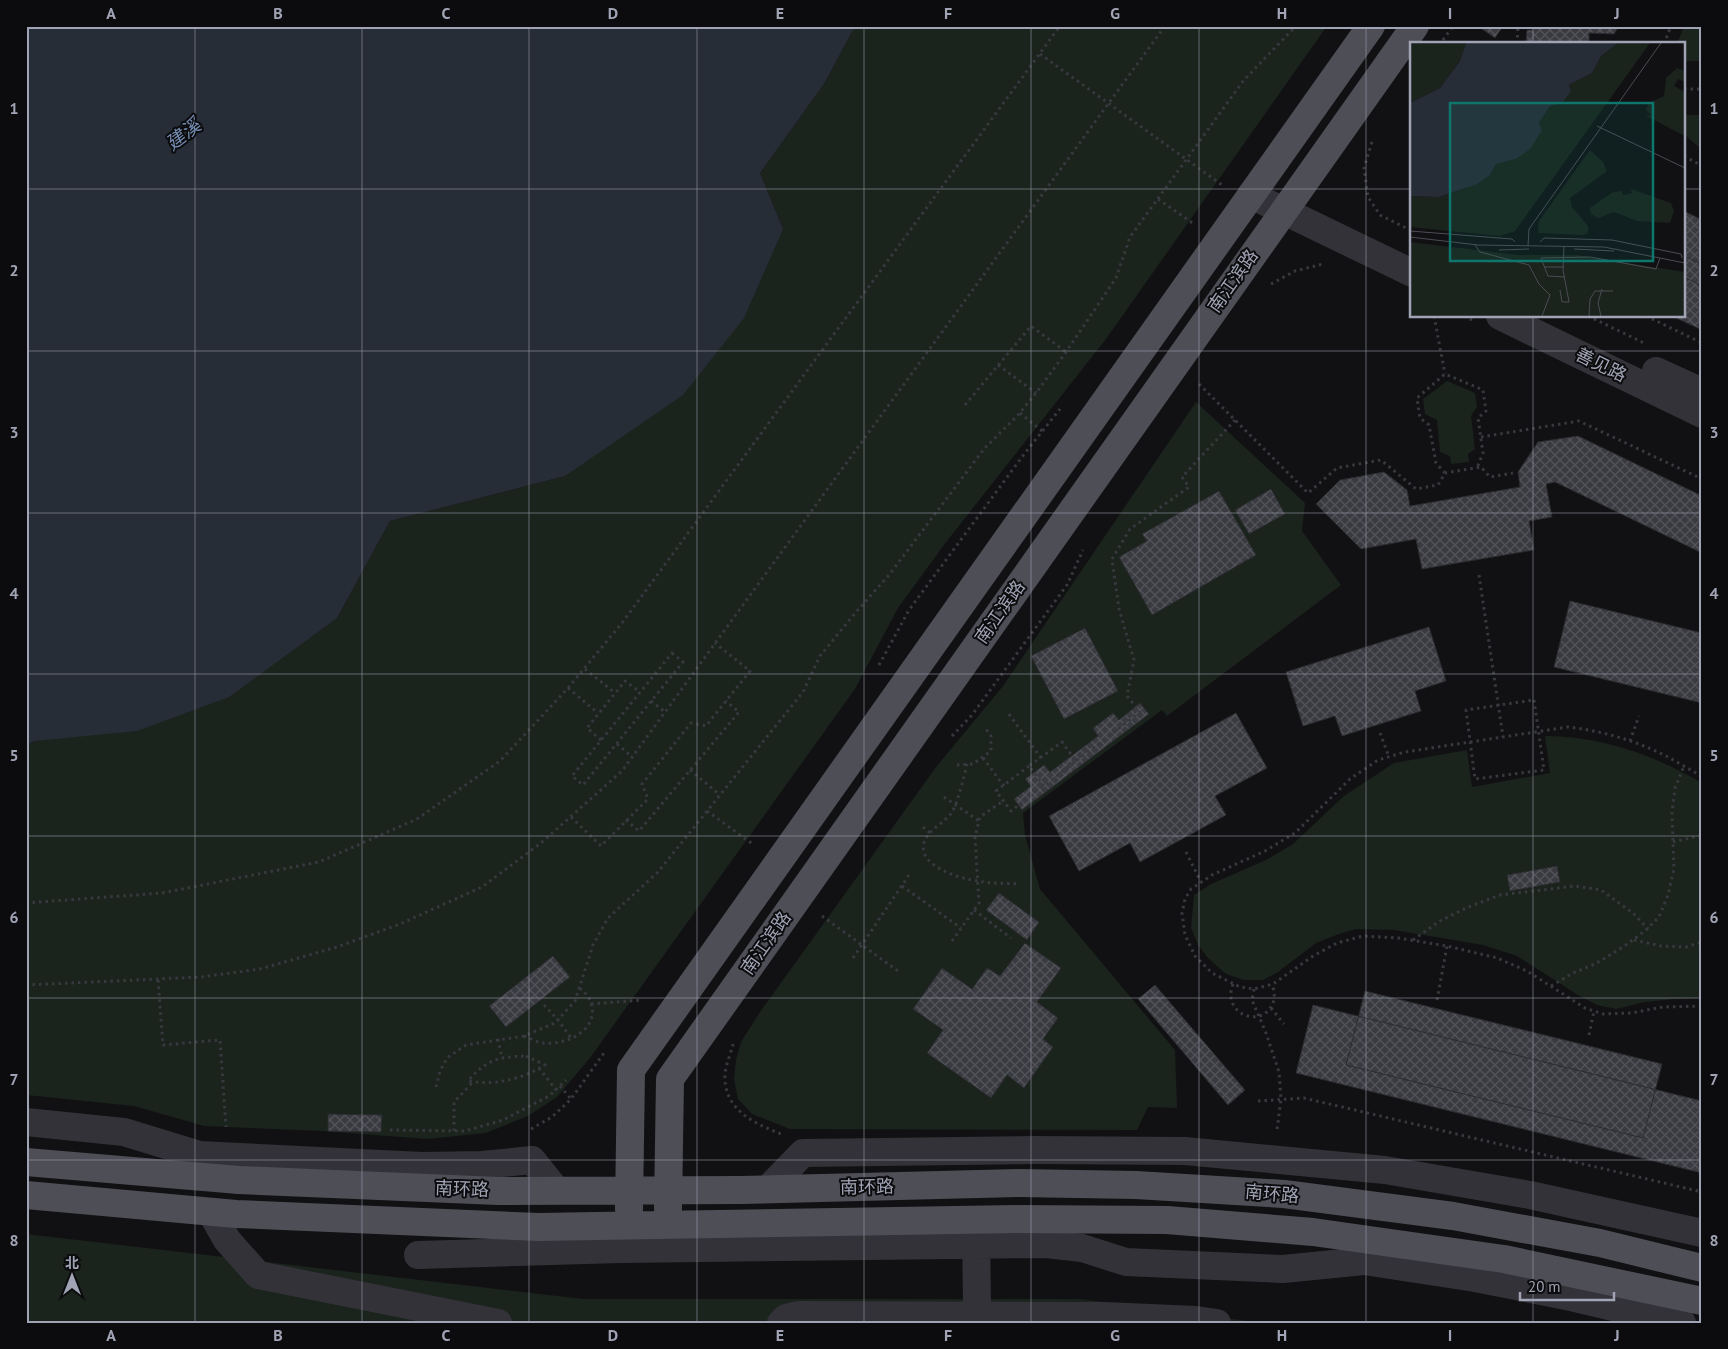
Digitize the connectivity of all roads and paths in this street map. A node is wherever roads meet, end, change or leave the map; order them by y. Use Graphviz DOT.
graph roads {
  1 [pos="1060,26"];
  2 [pos="1165,26"];
  3 [pos="1296,26"];
  4 [pos="1371,26"];
  5 [pos="1415,26"];
  6 [pos="1453,26"];
  7 [pos="1518,26"];
  8 [pos="1670,26"];
  9 [pos="1441,42"];
  10 [pos="1517,42"];
  11 [pos="1665,42"];
  12 [pos="1040,54"];
  13 [pos="1686,89"];
  14 [pos="1702,89"];
  15 [pos="1109,103"];
  16 [pos="1373,138"];
  17 [pos="1686,157"];
  18 [pos="1187,159"];
  19 [pos="1702,166"];
  20 [pos="1228,178"];
  21 [pos="1255,190"];
  22 [pos="1158,199"];
  23 [pos="1287,205"];
  24 [pos="1410,229"];
  25 [pos="1190,232"];
  26 [pos="1410,255"];
  27 [pos="1327,263"];
  28 [pos="1410,273"];
  29 [pos="1270,285"];
  30 [pos="1434,318"];
  31 [pos="1504,318"];
  32 [pos="1545,318"];
  33 [pos="1650,318"];
  34 [pos="1702,343"];
  35 [pos="1066,352"];
  36 [pos="998,365"];
  37 [pos="1446,374"];
  38 [pos="1196,381"];
  39 [pos="1702,392"];
  40 [pos="1036,393"];
  41 [pos="1065,402"];
  42 [pos="965,405"];
  43 [pos="1020,413"];
  44 [pos="1702,414"];
  45 [pos="1235,420"];
  46 [pos="1042,431"];
  47 [pos="1481,437"];
  48 [pos="1477,468"];
  49 [pos="1444,473"];
  50 [pos="1514,473"];
  51 [pos="1702,479"];
  52 [pos="1086,546"];
  53 [pos="1480,574"];
  54 [pos="715,643"];
  55 [pos="877,668"];
  56 [pos="585,669"];
  57 [pos="568,688"];
  58 [pos="640,692"];
  59 [pos="615,693"];
  60 [pos="651,701"];
  61 [pos="726,701"];
  62 [pos="1499,706"];
  63 [pos="665,712"];
  64 [pos="598,713"];
  65 [pos="1009,714"];
  66 [pos="1639,716"];
  67 [pos="986,729"];
  68 [pos="1539,732"];
  69 [pos="1380,733"];
  70 [pos="1503,737"];
  71 [pos="601,740"];
  72 [pos="1630,741"];
  73 [pos="946,742"];
  74 [pos="1470,742"];
  75 [pos="617,744"];
  76 [pos="632,756"];
  77 [pos="1389,756"];
  78 [pos="983,758"];
  79 [pos="1041,758"];
  80 [pos="1076,761"];
  81 [pos="967,764"];
  82 [pos="958,765"];
  83 [pos="1029,766"];
  84 [pos="1684,766"];
  85 [pos="690,770"];
  86 [pos="1702,776"];
  87 [pos="1004,786"];
  88 [pos="1044,786"];
  89 [pos="720,795"];
  90 [pos="944,796"];
  91 [pos="1003,801"];
  92 [pos="955,805"];
  93 [pos="707,811"];
  94 [pos="571,817"];
  95 [pos="626,820"];
  96 [pos="979,821"];
  97 [pos="923,827"];
  98 [pos="930,833"];
  99 [pos="1702,835"];
  100 [pos="760,837"];
  101 [pos="1673,842"];
  102 [pos="754,845"];
  103 [pos="1186,852"];
  104 [pos="749,853"];
  105 [pos="911,872"];
  106 [pos="978,881"];
  107 [pos="1202,882"];
  108 [pos="1020,884"];
  109 [pos="902,886"];
  110 [pos="26,903"];
  111 [pos="974,910"];
  112 [pos="820,914"];
  113 [pos="961,928"];
  114 [pos="1648,929"];
  115 [pos="1011,938"];
  116 [pos="1633,940"];
  117 [pos="952,941"];
  118 [pos="1413,941"];
  119 [pos="1702,942"];
  120 [pos="862,945"];
  121 [pos="1447,946"];
  122 [pos="853,958"];
  123 [pos="898,971"];
  124 [pos="158,980"];
  125 [pos="1233,984"];
  126 [pos="1271,984"];
  127 [pos="26,986"];
  128 [pos="1551,986"];
  129 [pos="578,987"];
  130 [pos="1254,989"];
  131 [pos="648,993"];
  132 [pos="642,1000"];
  133 [pos="1437,1000"];
  134 [pos="544,1004"];
  135 [pos="590,1004"];
  136 [pos="1702,1006"];
  137 [pos="637,1008"];
  138 [pos="1271,1008"];
  139 [pos="1594,1011"];
  140 [pos="1259,1015"];
  141 [pos="558,1020"];
  142 [pos="1284,1024"];
  143 [pos="1589,1035"];
  144 [pos="524,1036"];
  145 [pos="571,1038"];
  146 [pos="498,1039"];
  147 [pos="734,1041"];
  148 [pos="609,1046"];
  149 [pos="502,1058"];
  150 [pos="539,1068"];
  151 [pos="566,1080"];
  152 [pos="473,1082"];
  153 [pos="560,1086"];
  154 [pos="436,1087"];
  155 [pos="556,1090"];
  156 [pos="571,1099"];
  157 [pos="1281,1099"];
  158 [pos="1258,1101"];
  159 [pos="26,1122"];
  160 [pos="227,1130"];
  161 [pos="390,1130"];
  162 [pos="454,1131"];
  163 [pos="526,1132"];
  164 [pos="783,1134"];
  165 [pos="1276,1136"];
  166 [pos="26,1162"];
  167 [pos="768,1189"];
  168 [pos="556,1190"];
  169 [pos="629,1190"];
  170 [pos="668,1190"];
  171 [pos="1702,1192"];
  172 [pos="26,1195"];
  173 [pos="211,1212"];
  174 [pos="668,1224"];
  175 [pos="628,1225"];
  176 [pos="976,1232"];
  177 [pos="1702,1233"];
  178 [pos="418,1255"];
  179 [pos="1702,1268"];
  180 [pos="1702,1301"];
  181 [pos="974,1319"];
  182 [pos="498,1323"];
  183 [pos="781,1323"];
  184 [pos="1217,1323"];
  185 [pos="1682,1323"];
  1 -- 12 [label="path"];
  2 -- 15 [label="path"];
  3 -- 18 [label="path"];
  4 -- 21 [label="main road, 南江滨路"];
  5 -- 23 [label="main road, 南江滨路"];
  6 -- 9 [label="path"];
  7 -- 10 [label="path"];
  8 -- 11 [label="path"];
  12 -- 15 [label="path"];
  12 -- 56 [label="path"];
  13 -- 14 [label="path"];
  15 -- 18 [label="path"];
  15 -- 54 [label="path"];
  16 -- 24 [label="path"];
  17 -- 19 [label="path"];
  18 -- 20 [label="path"];
  18 -- 22 [label="path"];
  21 -- 23 [label="street"];
  21 -- 169 [label="main road, 南江滨路"];
  22 -- 25 [label="path"];
  22 -- 35 [label="path"];
  23 -- 26 [label="street"];
  23 -- 28 [label="street"];
  23 -- 170 [label="main road, 南江滨路"];
  27 -- 29 [label="path"];
  30 -- 37 [label="path"];
  31 -- 44 [label="street, 善见路"];
  32 -- 39 [label="street, 善见路"];
  33 -- 34 [label="path"];
  35 -- 36 [label="path"];
  35 -- 40 [label="path"];
  36 -- 40 [label="path"];
  36 -- 42 [label="path"];
  37 -- 47 [label="path"];
  37 -- 49 [label="path"];
  38 -- 45 [label="path"];
  40 -- 43 [label="path"];
  41 -- 46 [label="path"];
  43 -- 46 [label="path"];
  43 -- 89 [label="path"];
  45 -- 49 [label="path"];
  45 -- 80 [label="path"];
  46 -- 55 [label="path"];
  47 -- 48 [label="path"];
  47 -- 51 [label="path"];
  48 -- 49 [label="path"];
  48 -- 50 [label="path"];
  52 -- 73 [label="path"];
  53 -- 62 [label="path"];
  54 -- 61 [label="path"];
  54 -- 63 [label="path"];
  56 -- 57 [label="path"];
  56 -- 59 [label="path"];
  57 -- 64 [label="path"];
  57 -- 110 [label="path"];
  58 -- 59 [label="path"];
  58 -- 60 [label="path"];
  58 -- 71 [label="path"];
  59 -- 64 [label="path"];
  60 -- 63 [label="path"];
  60 -- 75 [label="path"];
  61 -- 85 [label="path"];
  61 -- 95 [label="path"];
  62 -- 68 [label="path"];
  62 -- 70 [label="path"];
  62 -- 74 [label="path"];
  63 -- 76 [label="path"];
  64 -- 71 [label="path"];
  65 -- 79 [label="path"];
  66 -- 72 [label="path"];
  67 -- 78 [label="path"];
  68 -- 70 [label="path"];
  68 -- 72 [label="path"];
  68 -- 74 [label="path"];
  69 -- 77 [label="path"];
  70 -- 74 [label="path"];
  71 -- 75 [label="path"];
  72 -- 84 [label="path"];
  74 -- 77 [label="path"];
  75 -- 76 [label="path"];
  76 -- 94 [label="path"];
  77 -- 107 [label="path"];
  78 -- 81 [label="path"];
  78 -- 87 [label="path"];
  79 -- 80 [label="path"];
  79 -- 83 [label="path"];
  80 -- 88 [label="path"];
  81 -- 82 [label="path"];
  81 -- 92 [label="path"];
  83 -- 87 [label="path"];
  83 -- 88 [label="path"];
  84 -- 86 [label="path"];
  84 -- 101 [label="path"];
  85 -- 89 [label="path"];
  85 -- 95 [label="path"];
  87 -- 91 [label="path"];
  88 -- 91 [label="path"];
  89 -- 93 [label="path"];
  90 -- 92 [label="path"];
  91 -- 96 [label="path"];
  92 -- 96 [label="path"];
  92 -- 98 [label="path"];
  93 -- 102 [label="path"];
  93 -- 129 [label="path"];
  94 -- 95 [label="path"];
  94 -- 124 [label="path"];
  96 -- 106 [label="path"];
  97 -- 98 [label="path"];
  98 -- 106 [label="path"];
  99 -- 101 [label="path"];
  100 -- 102 [label="path"];
  101 -- 114 [label="path"];
  102 -- 104 [label="path"];
  103 -- 107 [label="path"];
  105 -- 109 [label="path"];
  106 -- 108 [label="path"];
  106 -- 111 [label="path"];
  107 -- 125 [label="path"];
  109 -- 113 [label="path"];
  109 -- 120 [label="path"];
  111 -- 113 [label="path"];
  111 -- 115 [label="path"];
  112 -- 120 [label="path"];
  113 -- 117 [label="path"];
  114 -- 116 [label="path"];
  114 -- 118 [label="path"];
  116 -- 119 [label="path"];
  116 -- 128 [label="path"];
  118 -- 121 [label="path"];
  118 -- 126 [label="path"];
  120 -- 122 [label="path"];
  120 -- 123 [label="path"];
  121 -- 128 [label="path"];
  121 -- 133 [label="path"];
  124 -- 127 [label="path"];
  124 -- 160 [label="path"];
  125 -- 130 [label="path"];
  125 -- 140 [label="path"];
  126 -- 130 [label="path"];
  126 -- 138 [label="path"];
  128 -- 139 [label="path"];
  129 -- 135 [label="path"];
  129 -- 141 [label="path"];
  130 -- 140 [label="path"];
  131 -- 132 [label="path"];
  132 -- 135 [label="path"];
  132 -- 137 [label="path"];
  134 -- 141 [label="path"];
  135 -- 145 [label="path"];
  136 -- 139 [label="path"];
  138 -- 140 [label="path"];
  138 -- 142 [label="path"];
  139 -- 143 [label="path"];
  140 -- 157 [label="path"];
  141 -- 144 [label="path"];
  141 -- 145 [label="path"];
  144 -- 145 [label="path"];
  144 -- 146 [label="path"];
  146 -- 149 [label="path"];
  146 -- 154 [label="path"];
  147 -- 164 [label="path"];
  148 -- 156 [label="path"];
  149 -- 150 [label="path"];
  149 -- 152 [label="path"];
  150 -- 152 [label="path"];
  150 -- 155 [label="path"];
  151 -- 153 [label="path"];
  152 -- 162 [label="path"];
  153 -- 155 [label="path"];
  153 -- 156 [label="path"];
  155 -- 162 [label="path"];
  156 -- 163 [label="path"];
  157 -- 158 [label="path"];
  157 -- 165 [label="path"];
  157 -- 171 [label="path"];
  159 -- 168 [label="street"];
  161 -- 162 [label="path"];
  166 -- 168 [label="main road, 南环路"];
  167 -- 170 [label="main road, 南环路"];
  167 -- 177 [label="street"];
  167 -- 179 [label="main road, 南环路"];
  168 -- 169 [label="main road, 南环路"];
  169 -- 170 [label="main road, 南环路"];
  169 -- 175 [label="main road, 南江滨路"];
  170 -- 174 [label="main road, 南江滨路"];
  172 -- 173 [label="main road, 南环路"];
  173 -- 175 [label="main road, 南环路"];
  173 -- 182 [label="street"];
  174 -- 175 [label="main road, 南环路"];
  174 -- 176 [label="main road, 南环路"];
  176 -- 178 [label="street"];
  176 -- 180 [label="main road, 南环路"];
  176 -- 181 [label="street"];
  176 -- 185 [label="street"];
  181 -- 183 [label="street"];
  181 -- 184 [label="street"];
}
